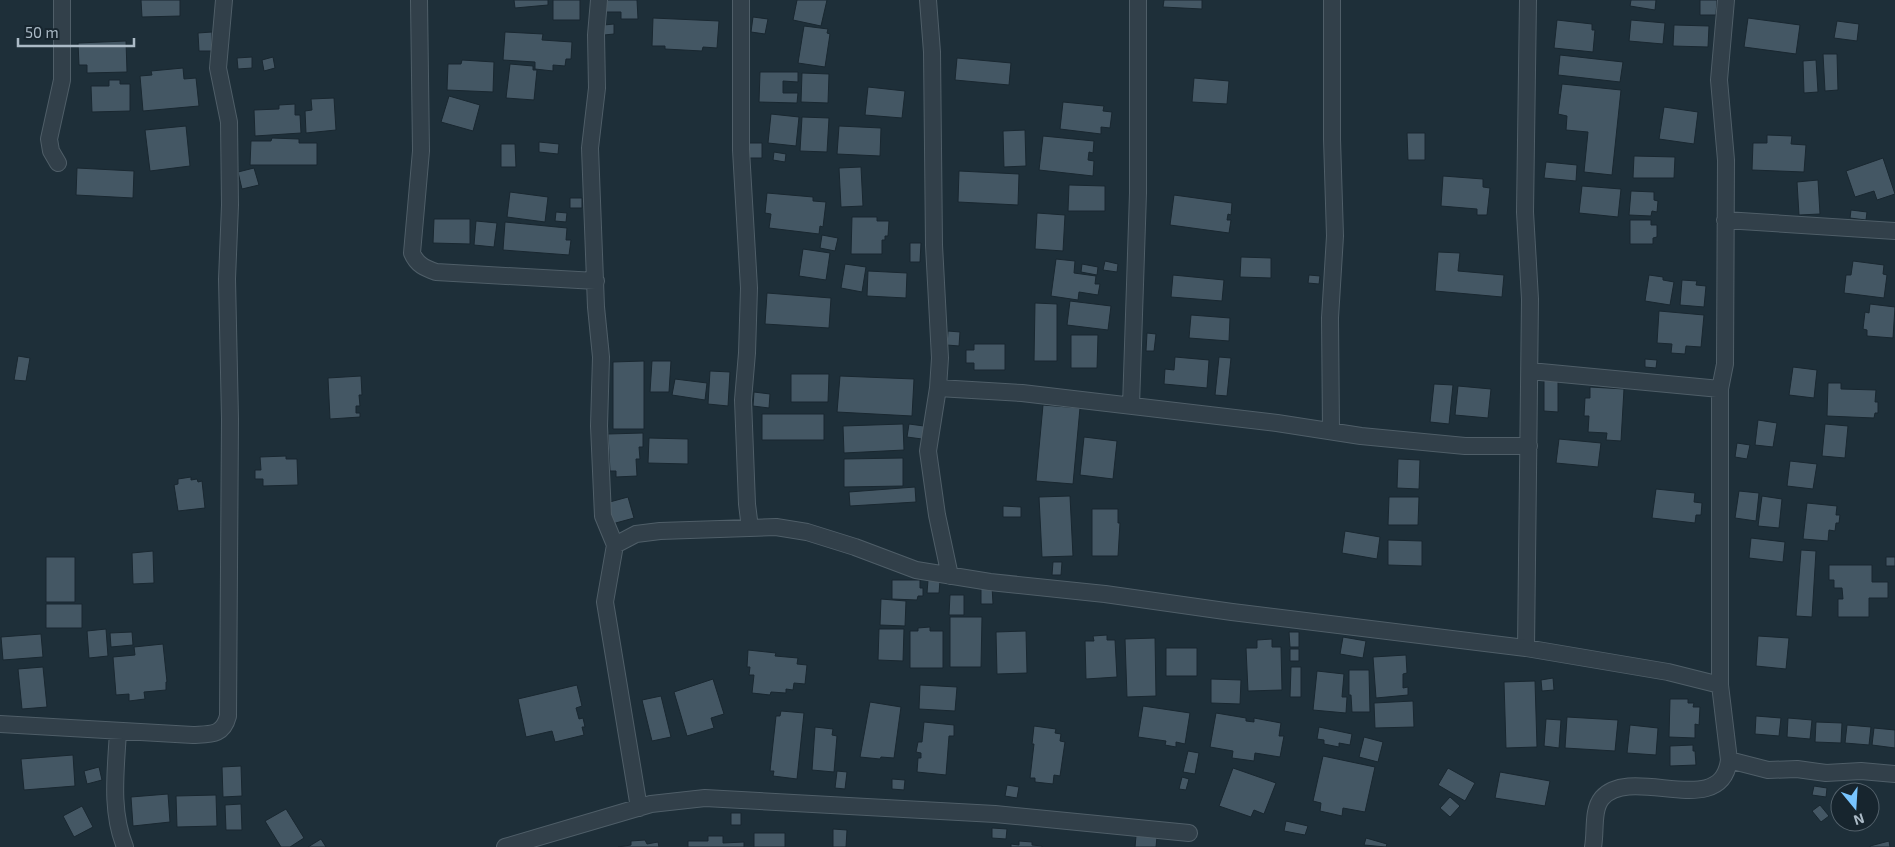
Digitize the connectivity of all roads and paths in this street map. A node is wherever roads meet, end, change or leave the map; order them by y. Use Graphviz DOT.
graph roads {
  1 [pos="62,0"];
  2 [pos="224,0"];
  3 [pos="419,0"];
  4 [pos="599,0"];
  5 [pos="741,0"];
  6 [pos="928,0"];
  7 [pos="1138,0"];
  8 [pos="1332,0"];
  9 [pos="1528,0"];
  10 [pos="1726,0"];
  11 [pos="58,163"];
  12 [pos="1725,220"];
  13 [pos="1895,231"];
  14 [pos="596,281"];
  15 [pos="1530,371"];
  16 [pos="938,388"];
  17 [pos="1720,389"];
  18 [pos="1131,406"];
  19 [pos="1331,431"];
  20 [pos="1529,446"];
  21 [pos="750,528"];
  22 [pos="615,545"];
  23 [pos="950,576"];
  24 [pos="1526,648"];
  25 [pos="1720,685"];
  26 [pos="0,724"];
  27 [pos="118,731"];
  28 [pos="1729,760"];
  29 [pos="1895,774"];
  30 [pos="639,808"];
  31 [pos="1189,832"];
  32 [pos="125,847"];
  33 [pos="505,847"];
  34 [pos="1593,847"];
  1 -- 11 [label="street"];
  2 -- 27 [label="street"];
  3 -- 14 [label="street"];
  4 -- 14 [label="street"];
  5 -- 21 [label="street"];
  6 -- 16 [label="street"];
  7 -- 18 [label="street"];
  8 -- 19 [label="street"];
  9 -- 15 [label="street"];
  10 -- 12 [label="street"];
  12 -- 13 [label="street"];
  12 -- 17 [label="street"];
  14 -- 22 [label="street"];
  15 -- 17 [label="street"];
  15 -- 20 [label="street"];
  16 -- 18 [label="street"];
  16 -- 23 [label="street"];
  17 -- 25 [label="street"];
  18 -- 19 [label="street"];
  19 -- 20 [label="street"];
  20 -- 24 [label="street"];
  21 -- 22 [label="street"];
  21 -- 23 [label="street"];
  22 -- 30 [label="street"];
  23 -- 24 [label="street"];
  24 -- 25 [label="street"];
  25 -- 28 [label="street"];
  26 -- 27 [label="street"];
  27 -- 32 [label="street"];
  28 -- 29 [label="street"];
  28 -- 34 [label="street"];
  30 -- 31 [label="street"];
  30 -- 33 [label="street"];
}
